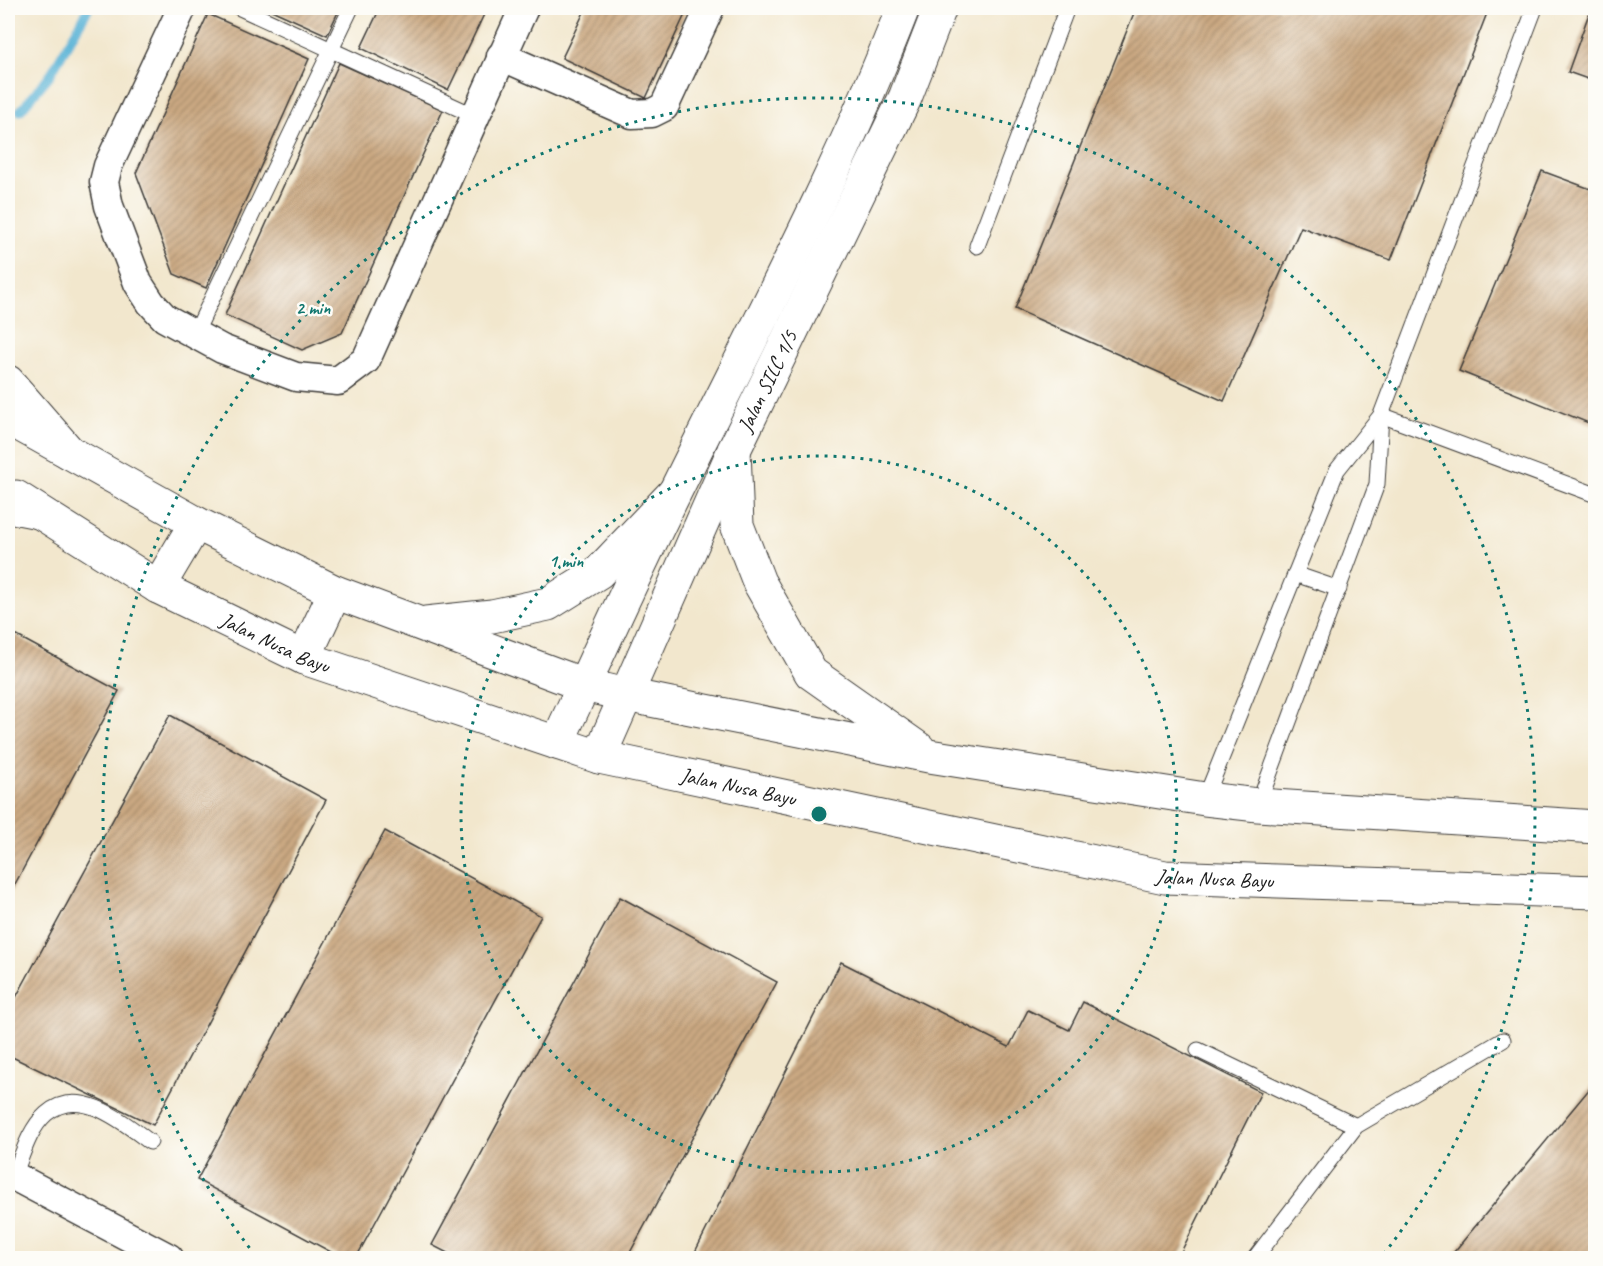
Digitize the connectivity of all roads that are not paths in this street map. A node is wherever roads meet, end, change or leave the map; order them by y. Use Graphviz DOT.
graph roads {
  1 [pos="182,8"];
  2 [pos="240,8"];
  3 [pos="351,8"];
  4 [pos="524,8"];
  5 [pos="710,8"];
  6 [pos="903,8"];
  7 [pos="940,8"];
  8 [pos="1067,8"];
  9 [pos="1535,8"];
  10 [pos="331,50"];
  11 [pos="501,56"];
  12 [pos="475,116"];
  13 [pos="977,246"];
  14 [pos="195,334"];
  15 [pos="8,382"];
  16 [pos="1381,415"];
  17 [pos="8,418"];
  18 [pos="734,450"];
  19 [pos="69,452"];
  20 [pos="8,492"];
  21 [pos="674,494"];
  22 [pos="1596,495"];
  23 [pos="8,506"];
  24 [pos="39,512"];
  25 [pos="196,523"];
  26 [pos="1295,574"];
  27 [pos="158,587"];
  28 [pos="1339,589"];
  29 [pos="335,592"];
  30 [pos="418,624"];
  31 [pos="304,658"];
  32 [pos="584,685"];
  33 [pos="626,695"];
  34 [pos="557,743"];
  35 [pos="599,756"];
  36 [pos="929,756"];
  37 [pos="1205,799"];
  38 [pos="1258,805"];
  39 [pos="1596,827"];
  40 [pos="1596,892"];
  41 [pos="1503,1040"];
  42 [pos="1198,1050"];
  43 [pos="1356,1126"];
  44 [pos="150,1142"];
  45 [pos="11,1175"];
  46 [pos="169,1258"];
  47 [pos="1255,1258"];
  1 -- 14 [label="street"];
  2 -- 10 [label="lane"];
  3 -- 10 [label="lane"];
  4 -- 11 [label="street"];
  5 -- 11 [label="street"];
  6 -- 21 [label="main road, Jalan SILC 1/5"];
  7 -- 18 [label="main road, Jalan SILC 1/5"];
  8 -- 13 [label="lane"];
  9 -- 16 [label="lane"];
  10 -- 12 [label="lane"];
  10 -- 14 [label="lane"];
  11 -- 12 [label="street"];
  12 -- 14 [label="street"];
  15 -- 19 [label="main road"];
  16 -- 22 [label="lane"];
  16 -- 26 [label="lane"];
  16 -- 28 [label="lane"];
  17 -- 19 [label="main road"];
  18 -- 33 [label="main road, Jalan SILC 1/5"];
  18 -- 36 [label="main road"];
  19 -- 25 [label="main road"];
  20 -- 24 [label="main road, Jalan Nusa Bayu"];
  21 -- 30 [label="main road"];
  21 -- 32 [label="main road, Jalan SILC 1/5"];
  23 -- 24 [label="main road"];
  24 -- 27 [label="main road, Jalan Nusa Bayu"];
  25 -- 27 [label="main road"];
  25 -- 29 [label="main road"];
  26 -- 28 [label="lane"];
  26 -- 37 [label="lane"];
  27 -- 31 [label="main road, Jalan Nusa Bayu"];
  28 -- 38 [label="lane"];
  29 -- 30 [label="main road"];
  29 -- 31 [label="main road"];
  30 -- 32 [label="main road"];
  31 -- 34 [label="main road, Jalan Nusa Bayu"];
  32 -- 33 [label="main road"];
  32 -- 34 [label="main road, Jalan SILC 1/5"];
  33 -- 35 [label="main road, Jalan SILC 1/5"];
  33 -- 36 [label="main road"];
  34 -- 35 [label="main road, Jalan Nusa Bayu"];
  35 -- 40 [label="main road, Jalan Nusa Bayu"];
  36 -- 37 [label="main road"];
  37 -- 38 [label="main road"];
  38 -- 39 [label="main road"];
  41 -- 43 [label="lane"];
  42 -- 43 [label="lane"];
  43 -- 47 [label="lane"];
  44 -- 45 [label="lane"];
  45 -- 46 [label="street"];
}
